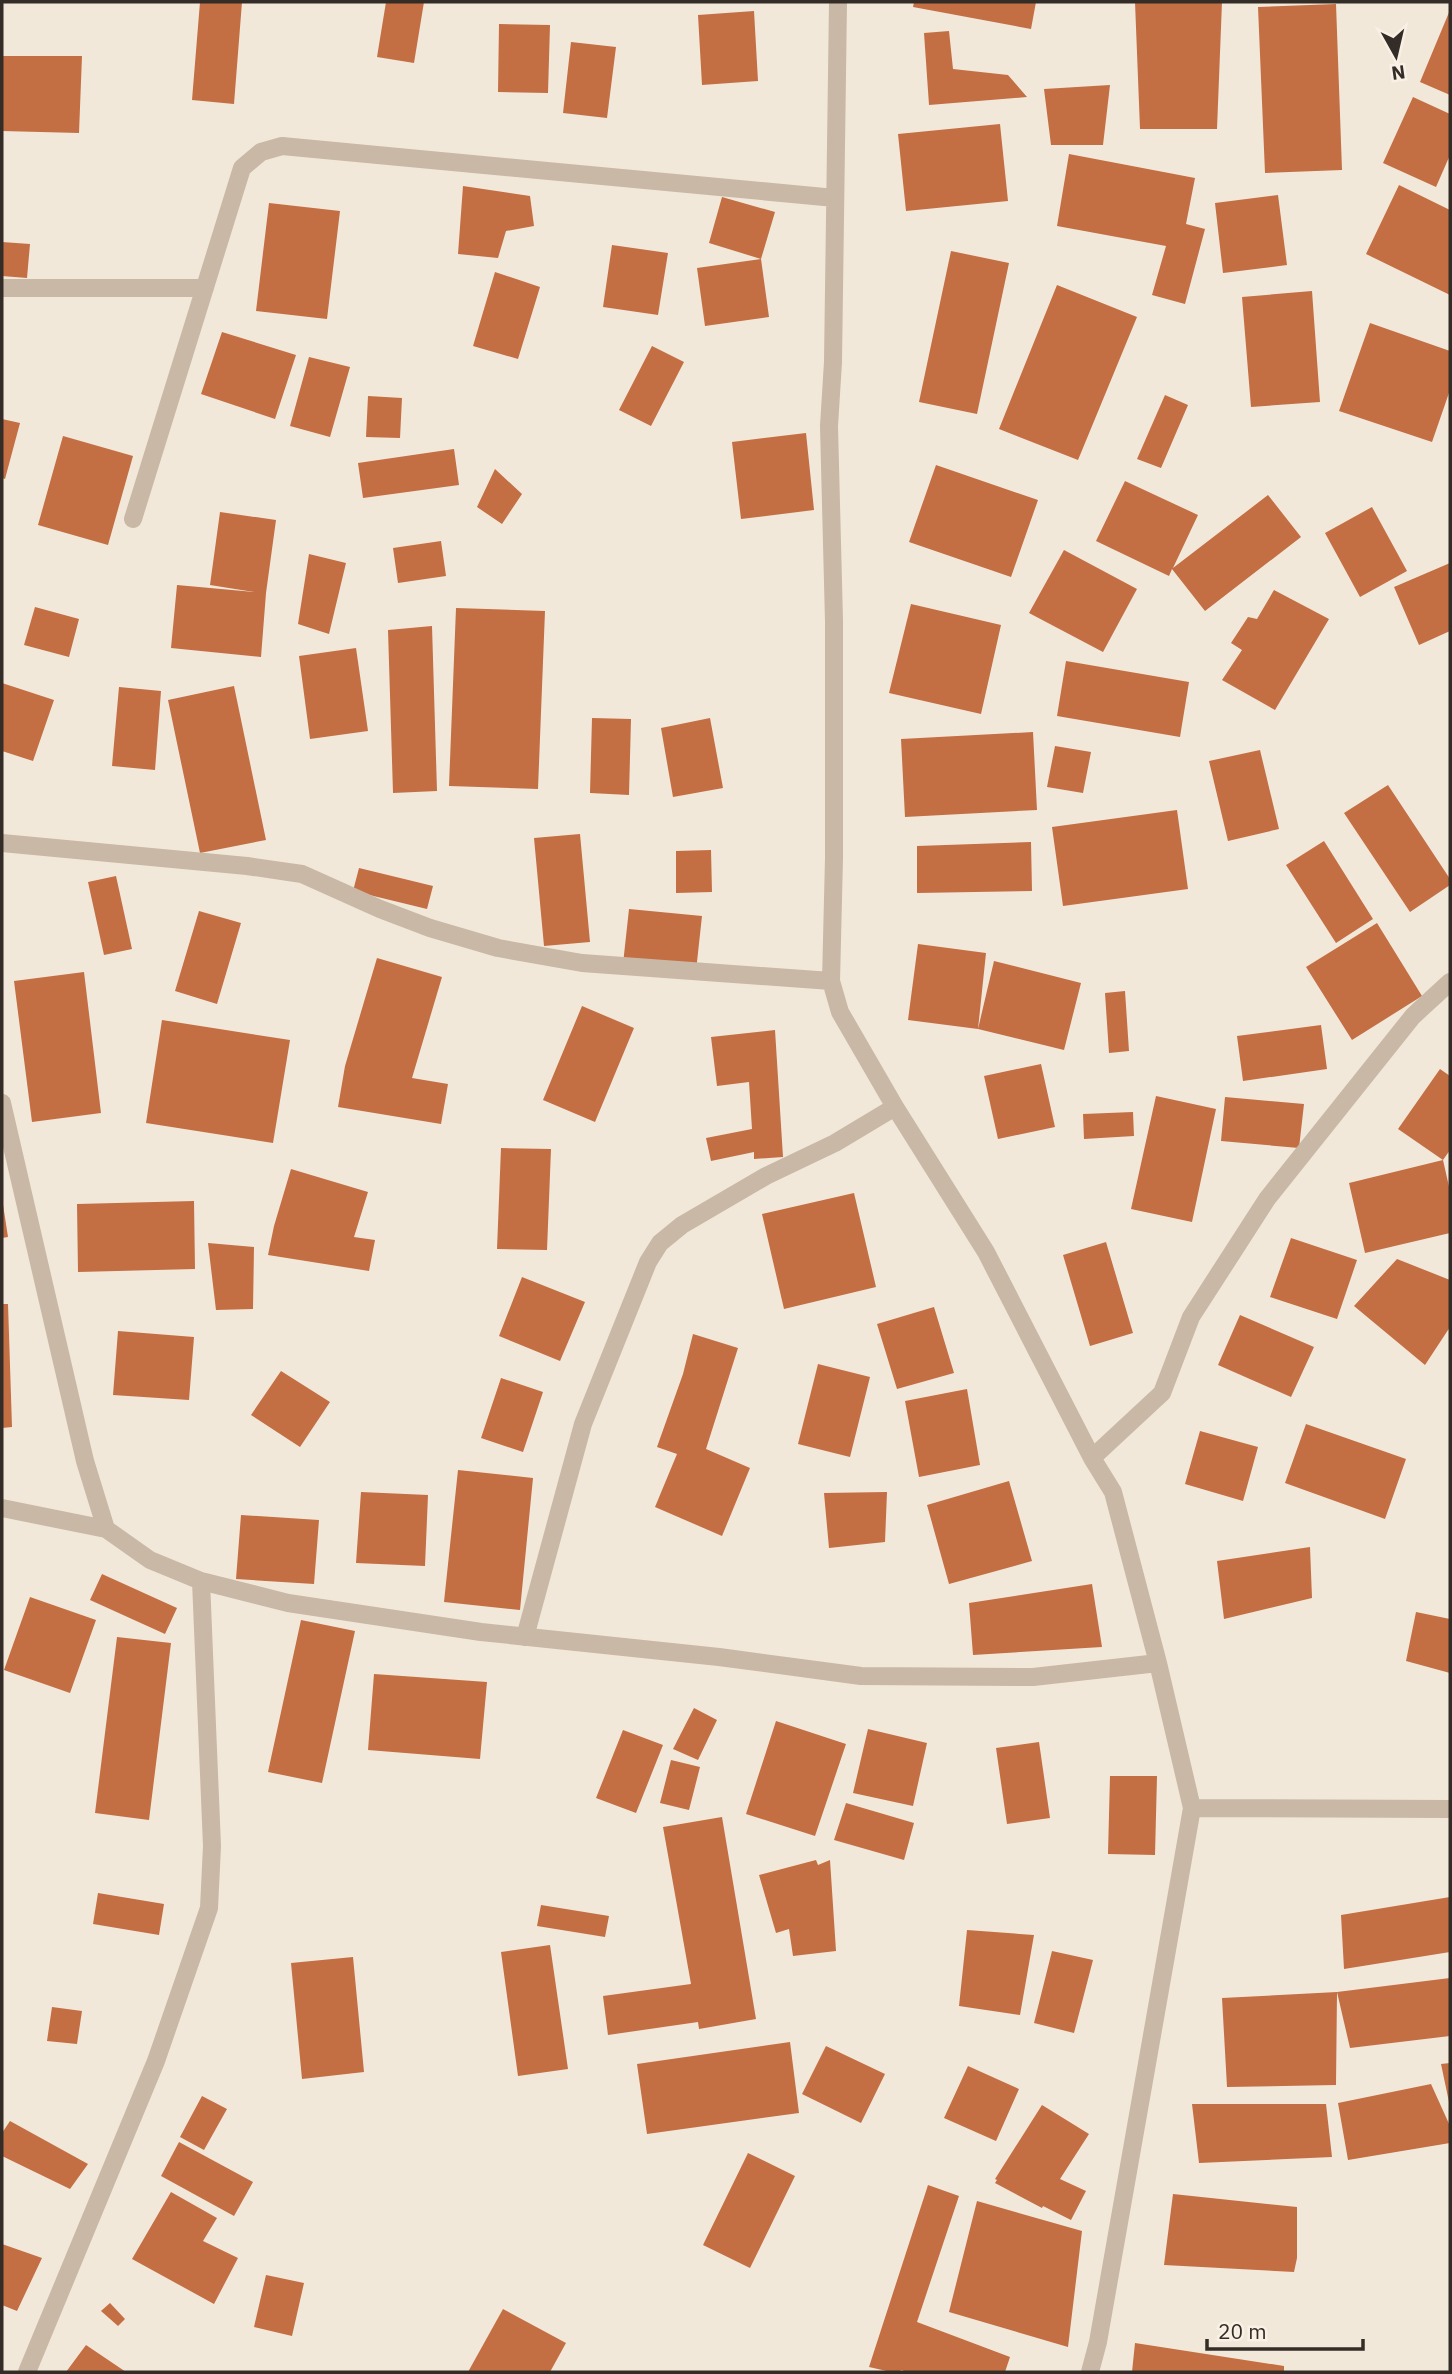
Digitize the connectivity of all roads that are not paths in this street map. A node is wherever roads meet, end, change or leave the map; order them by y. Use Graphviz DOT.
graph roads {
  1 [pos="838,2"];
  2 [pos="835,198"];
  3 [pos="2,288"];
  4 [pos="205,288"];
  5 [pos="133,519"];
  6 [pos="2,843"];
  7 [pos="831,981"];
  8 [pos="1450,982"];
  9 [pos="2,1103"];
  10 [pos="895,1107"];
  11 [pos="1092,1458"];
  12 [pos="2,1508"];
  13 [pos="106,1529"];
  14 [pos="201,1581"];
  15 [pos="525,1637"];
  16 [pos="1158,1663"];
  17 [pos="1192,1808"];
  18 [pos="1450,1809"];
  19 [pos="27,2372"];
  20 [pos="1090,2372"];
  1 -- 2 [label="street"];
  2 -- 4 [label="street"];
  2 -- 7 [label="street"];
  3 -- 4 [label="street"];
  4 -- 5 [label="street"];
  6 -- 7 [label="street"];
  7 -- 10 [label="street"];
  8 -- 11 [label="street"];
  9 -- 13 [label="street"];
  10 -- 11 [label="street"];
  10 -- 15 [label="street"];
  11 -- 16 [label="street"];
  12 -- 13 [label="street"];
  13 -- 14 [label="street"];
  14 -- 15 [label="street"];
  14 -- 19 [label="street"];
  15 -- 16 [label="street"];
  16 -- 17 [label="street"];
  17 -- 18 [label="street"];
  17 -- 20 [label="street"];
}
